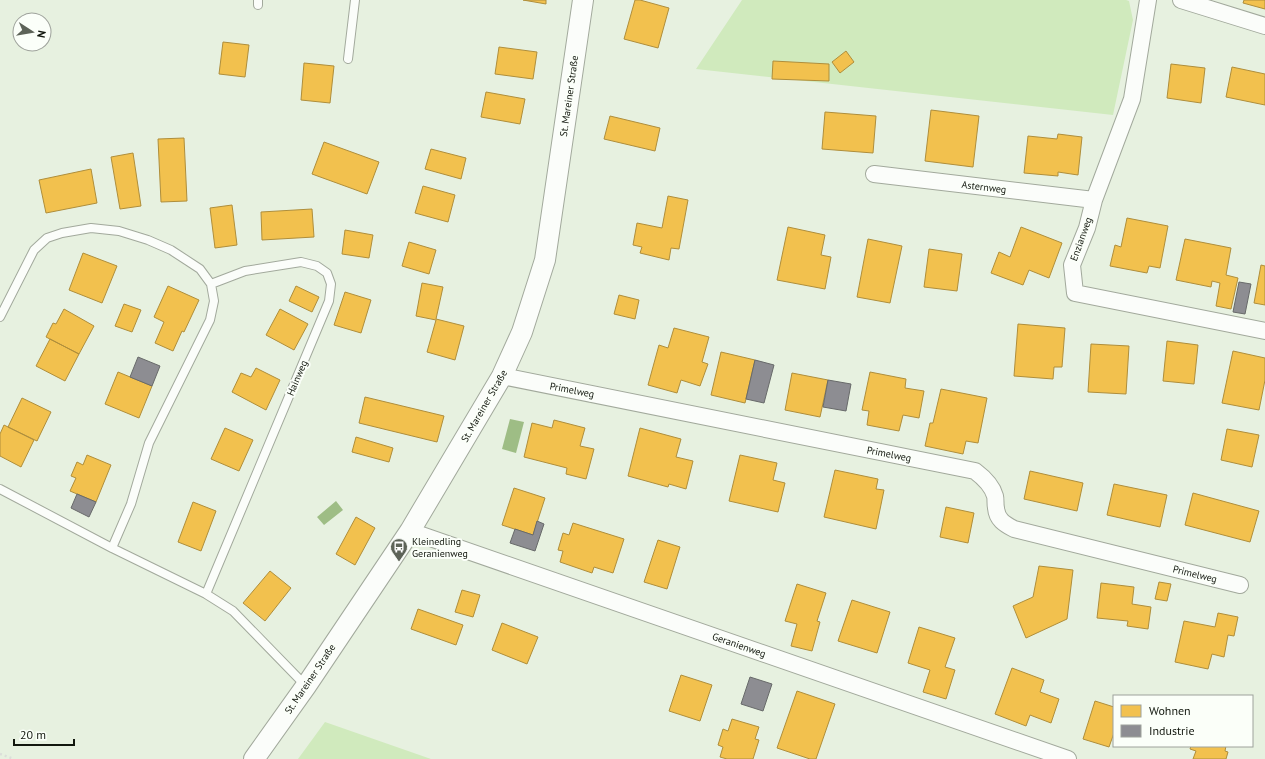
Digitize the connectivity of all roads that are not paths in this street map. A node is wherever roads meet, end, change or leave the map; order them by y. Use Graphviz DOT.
graph roads {
  1 [pos="355,0"];
  2 [pos="583,0"];
  3 [pos="1148,0"];
  4 [pos="1181,0"];
  5 [pos="1265,26"];
  6 [pos="348,59"];
  7 [pos="874,174"];
  8 [pos="1094,200"];
  9 [pos="211,284"];
  10 [pos="0,317"];
  11 [pos="1265,331"];
  12 [pos="502,376"];
  13 [pos="0,489"];
  14 [pos="410,531"];
  15 [pos="112,548"];
  16 [pos="1240,585"];
  17 [pos="206,594"];
  18 [pos="306,686"];
  19 [pos="254,759"];
  20 [pos="1068,759"];
  1 -- 6 [label="lane"];
  2 -- 12 [label="street, St. Mareiner Straße"];
  3 -- 8 [label="street, Enzianweg"];
  4 -- 5 [label="street"];
  7 -- 8 [label="street, Asternweg"];
  8 -- 11 [label="street, Enzianweg"];
  9 -- 10 [label="lane"];
  9 -- 15 [label="lane"];
  9 -- 17 [label="lane, Hainweg"];
  12 -- 14 [label="street, St. Mareiner Straße"];
  12 -- 16 [label="street, Primelweg"];
  13 -- 15 [label="lane"];
  14 -- 18 [label="street, St. Mareiner Straße"];
  14 -- 20 [label="street, Geranienweg"];
  15 -- 17 [label="lane"];
  17 -- 18 [label="lane"];
  18 -- 19 [label="street, St. Mareiner Straße"];
}
